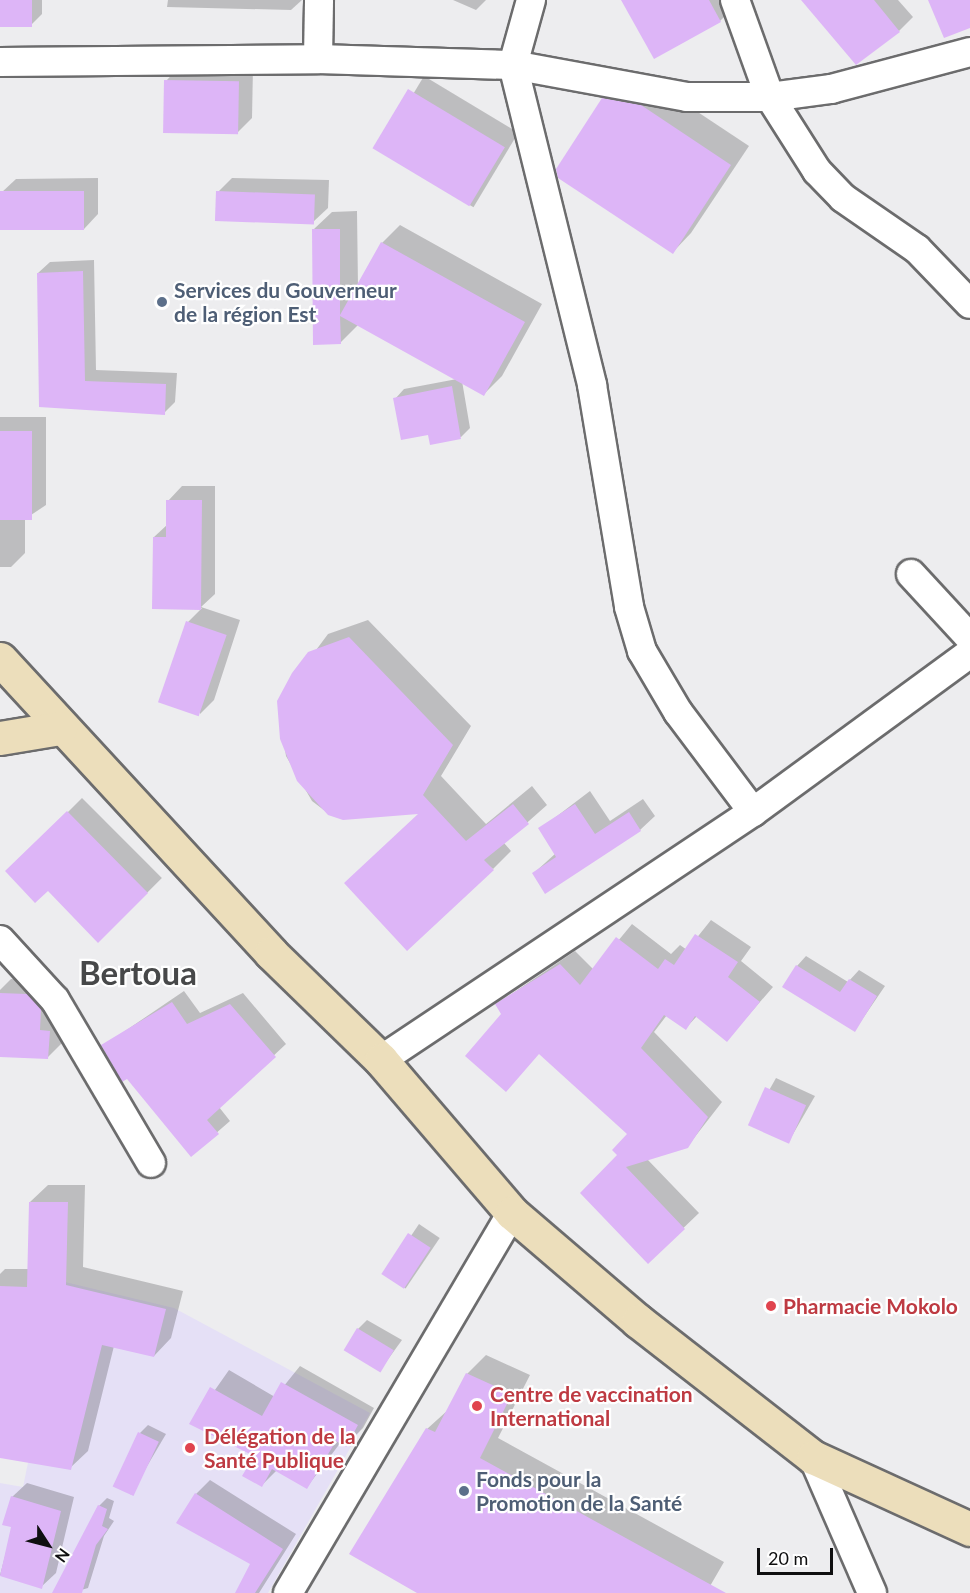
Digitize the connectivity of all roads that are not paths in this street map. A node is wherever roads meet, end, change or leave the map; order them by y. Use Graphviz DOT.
graph roads {
  1 [pos="319,0"];
  2 [pos="531,0"];
  3 [pos="735,0"];
  4 [pos="970,52"];
  5 [pos="318,59"];
  6 [pos="0,62"];
  7 [pos="513,66"];
  8 [pos="770,97"];
  9 [pos="970,304"];
  10 [pos="911,574"];
  11 [pos="970,638"];
  12 [pos="970,653"];
  13 [pos="0,659"];
  14 [pos="60,728"];
  15 [pos="0,738"];
  16 [pos="753,812"];
  17 [pos="0,940"];
  18 [pos="381,1060"];
  19 [pos="151,1163"];
  20 [pos="512,1213"];
  21 [pos="813,1457"];
  22 [pos="970,1529"];
  23 [pos="288,1593"];
  24 [pos="872,1593"];
  1 -- 5 [label="street"];
  2 -- 7 [label="street"];
  3 -- 8 [label="street"];
  4 -- 8 [label="street"];
  5 -- 6 [label="street"];
  5 -- 7 [label="street"];
  7 -- 8 [label="street"];
  7 -- 16 [label="street"];
  8 -- 9 [label="street"];
  10 -- 11 [label="street"];
  12 -- 16 [label="street"];
  13 -- 14 [label="main road"];
  14 -- 15 [label="main road"];
  14 -- 18 [label="main road"];
  16 -- 18 [label="street"];
  17 -- 19 [label="street"];
  18 -- 20 [label="main road"];
  20 -- 21 [label="main road"];
  20 -- 23 [label="street"];
  21 -- 22 [label="main road"];
  21 -- 24 [label="street"];
}
